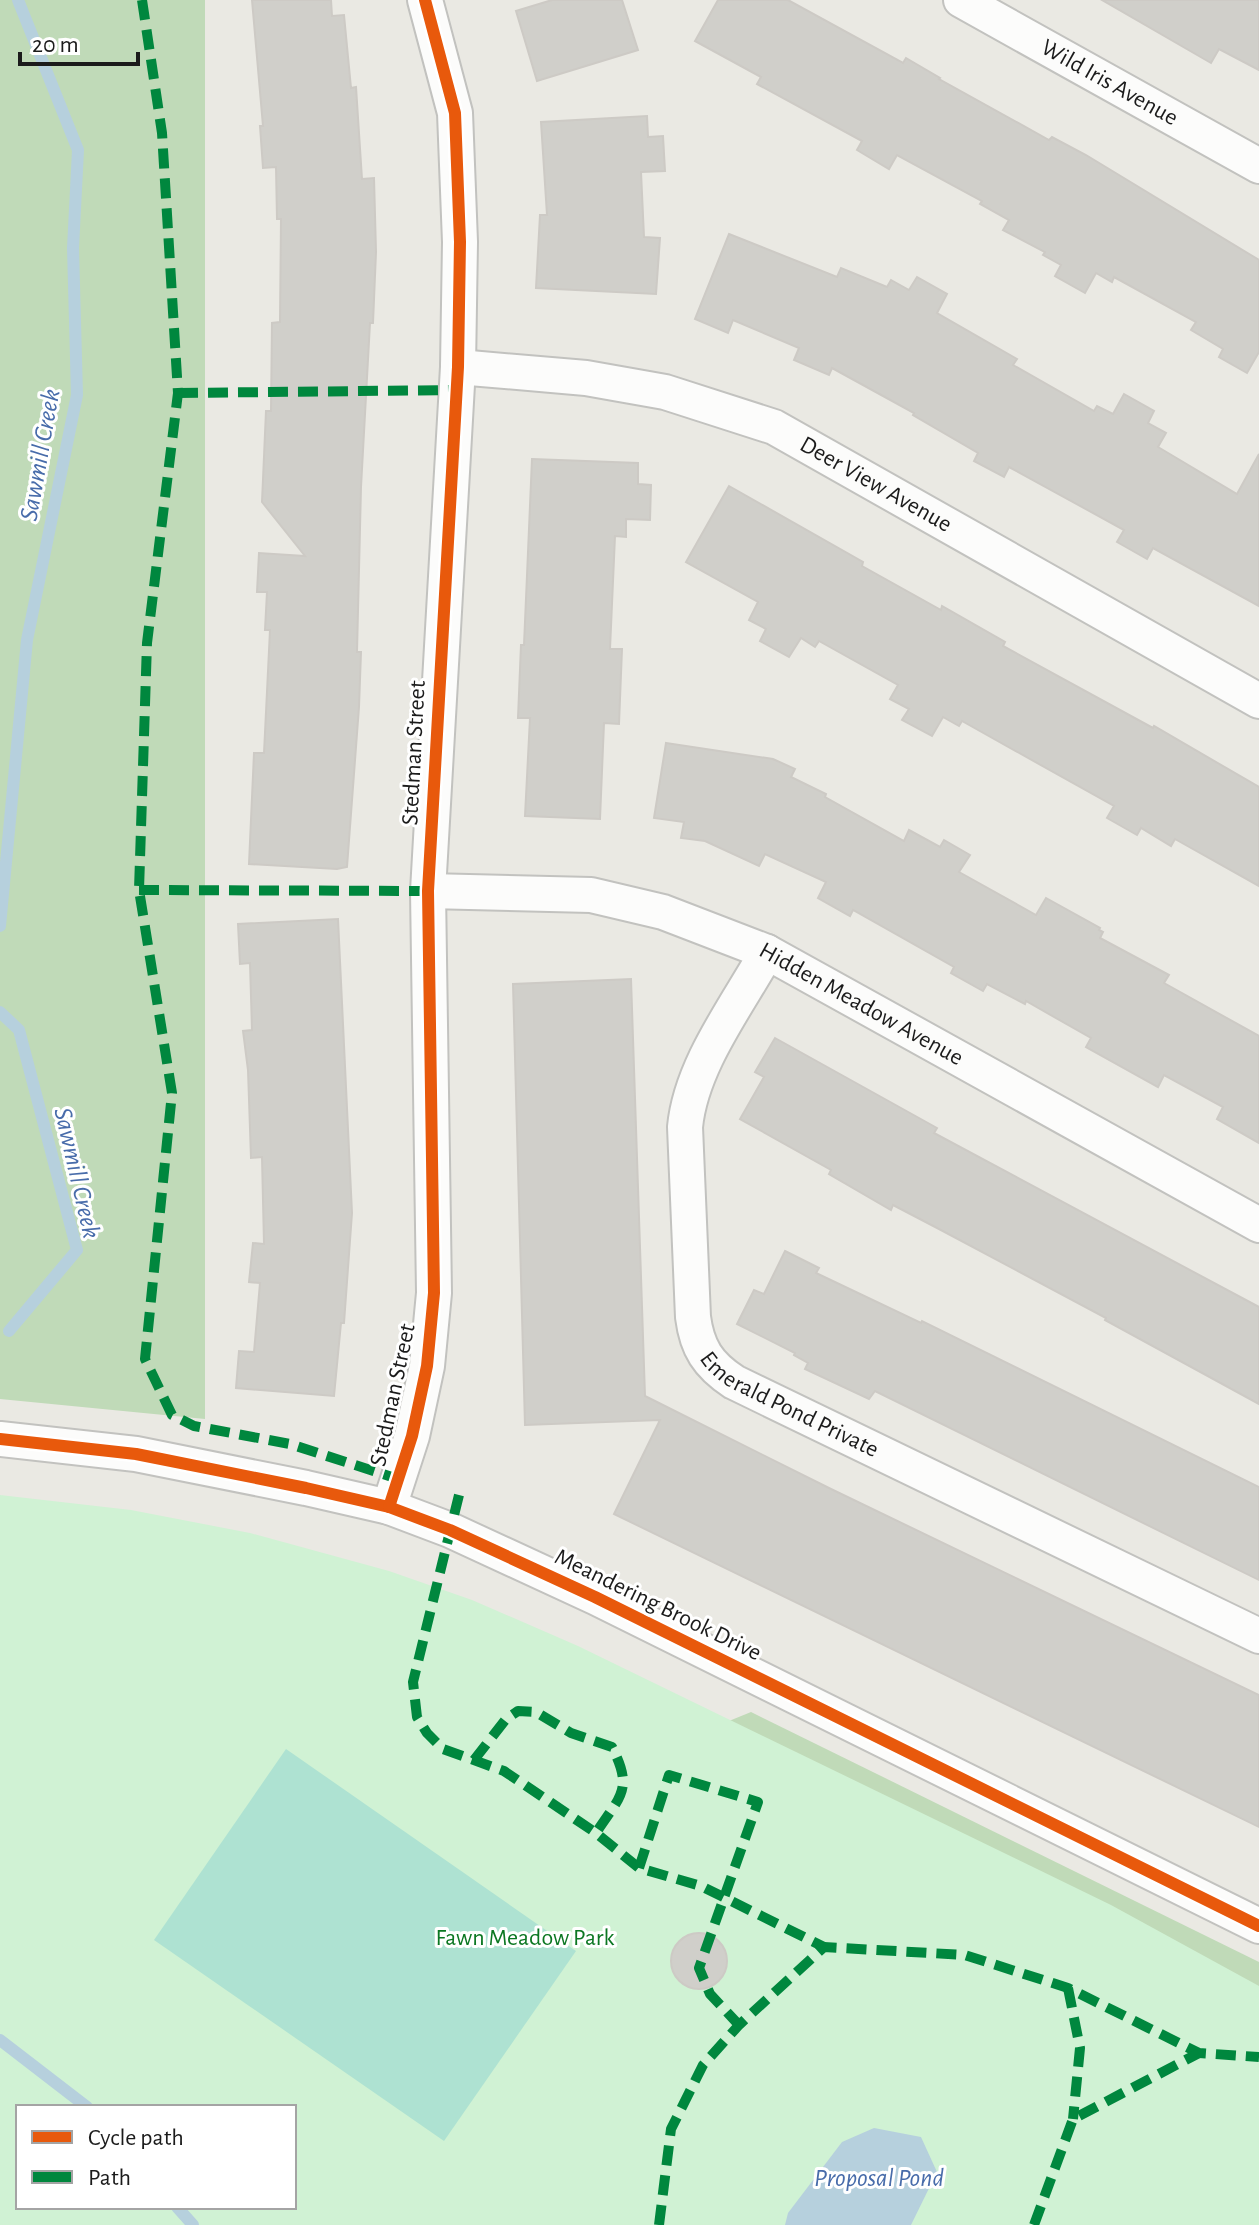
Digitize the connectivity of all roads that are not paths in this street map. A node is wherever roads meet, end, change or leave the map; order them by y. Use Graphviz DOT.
graph roads {
  1 [pos="425,0"];
  2 [pos="961,0"];
  3 [pos="1259,166"];
  4 [pos="458,367"];
  5 [pos="1259,701"];
  6 [pos="428,891"];
  7 [pos="767,952"];
  8 [pos="1259,1225"];
  9 [pos="0,1439"];
  10 [pos="389,1507"];
  11 [pos="1259,1636"];
  12 [pos="1259,1926"];
  1 -- 4 [label="street, Stedman Street"];
  2 -- 3 [label="street, Wild Iris Avenue"];
  4 -- 5 [label="street, Deer View Avenue"];
  4 -- 6 [label="street, Stedman Street"];
  6 -- 7 [label="street, Hidden Meadow Avenue"];
  6 -- 10 [label="street, Stedman Street"];
  7 -- 8 [label="street, Hidden Meadow Avenue"];
  7 -- 11 [label="street, Emerald Pond Private"];
  9 -- 10 [label="street, Meandering Brook Drive"];
  10 -- 12 [label="street, Meandering Brook Drive"];
}
